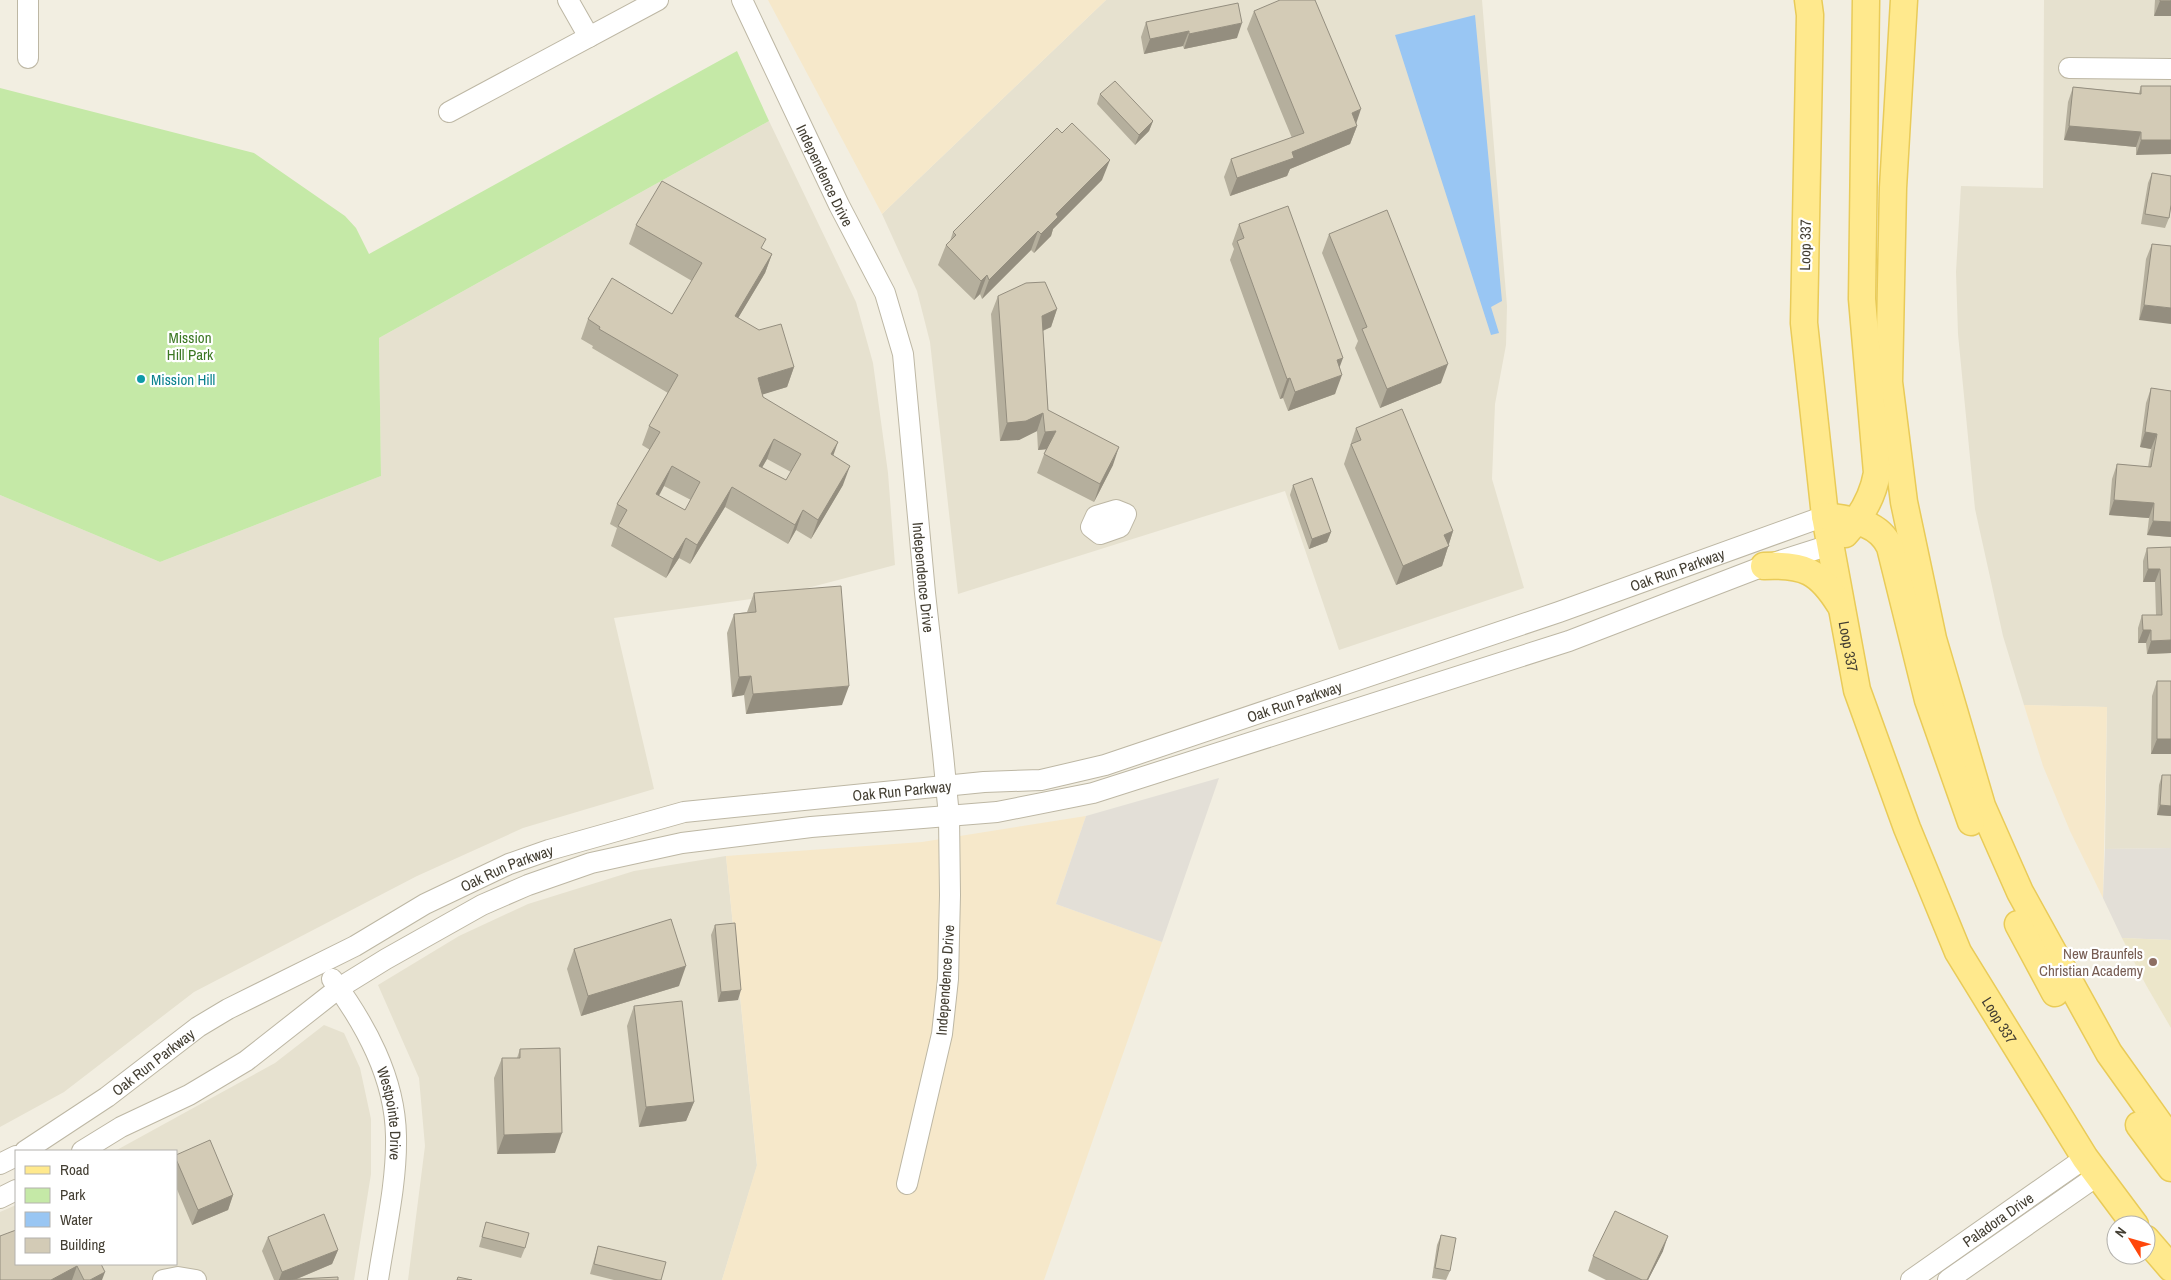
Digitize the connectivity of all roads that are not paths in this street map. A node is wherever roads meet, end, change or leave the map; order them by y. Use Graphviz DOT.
graph roads {
  1 [pos="28,0"];
  2 [pos="568,0"];
  3 [pos="658,0"];
  4 [pos="742,0"];
  5 [pos="1808,0"];
  6 [pos="1866,0"];
  7 [pos="1904,0"];
  8 [pos="589,37"];
  9 [pos="28,58"];
  10 [pos="2068,68"];
  11 [pos="2171,69"];
  12 [pos="449,112"];
  13 [pos="1825,516"];
  14 [pos="1855,521"];
  15 [pos="1830,545"];
  16 [pos="1764,566"];
  17 [pos="1843,610"];
  18 [pos="946,786"];
  19 [pos="949,816"];
  20 [pos="321,964"];
  21 [pos="339,988"];
  22 [pos="2171,1140"];
  23 [pos="26,1150"];
  24 [pos="84,1150"];
  25 [pos="15,1156"];
  26 [pos="0,1164"];
  27 [pos="2091,1167"];
  28 [pos="2171,1168"];
  29 [pos="907,1184"];
  30 [pos="15,1190"];
  31 [pos="0,1198"];
  32 [pos="2127,1215"];
  33 [pos="2156,1251"];
  34 [pos="2171,1268"];
  35 [pos="163,1280"];
  36 [pos="196,1280"];
  37 [pos="378,1280"];
  38 [pos="1911,1280"];
  39 [pos="1948,1280"];
  1 -- 9 [label="street"];
  2 -- 8 [label="street"];
  3 -- 8 [label="street"];
  4 -- 18 [label="street, Independence Drive"];
  5 -- 13 [label="main road, Loop 337"];
  6 -- 14 [label="main road"];
  7 -- 22 [label="main road"];
  8 -- 12 [label="street"];
  10 -- 11 [label="street"];
  13 -- 14 [label="main road"];
  13 -- 15 [label="main road, Loop 337"];
  13 -- 18 [label="street, Oak Run Parkway"];
  14 -- 15 [label="main road"];
  14 -- 28 [label="main road"];
  15 -- 16 [label="street, Oak Run Parkway"];
  15 -- 17 [label="main road, Loop 337"];
  16 -- 17 [label="main road"];
  16 -- 19 [label="street, Oak Run Parkway"];
  17 -- 27 [label="main road, Loop 337"];
  18 -- 19 [label="street, Independence Drive"];
  18 -- 20 [label="street, Oak Run Parkway"];
  19 -- 21 [label="street, Oak Run Parkway"];
  19 -- 29 [label="street, Independence Drive"];
  20 -- 21 [label="street, Westpointe Drive"];
  20 -- 23 [label="street, Oak Run Parkway"];
  21 -- 24 [label="street, Oak Run Parkway"];
  21 -- 37 [label="street, Westpointe Drive"];
  25 -- 26 [label="street"];
  27 -- 32 [label="main road, Loop 337"];
  27 -- 38 [label="street, Paladora Drive"];
  27 -- 39 [label="street, Paladora Drive"];
  30 -- 31 [label="street"];
  33 -- 34 [label="main road"];
  35 -- 36 [label="street"];
}
